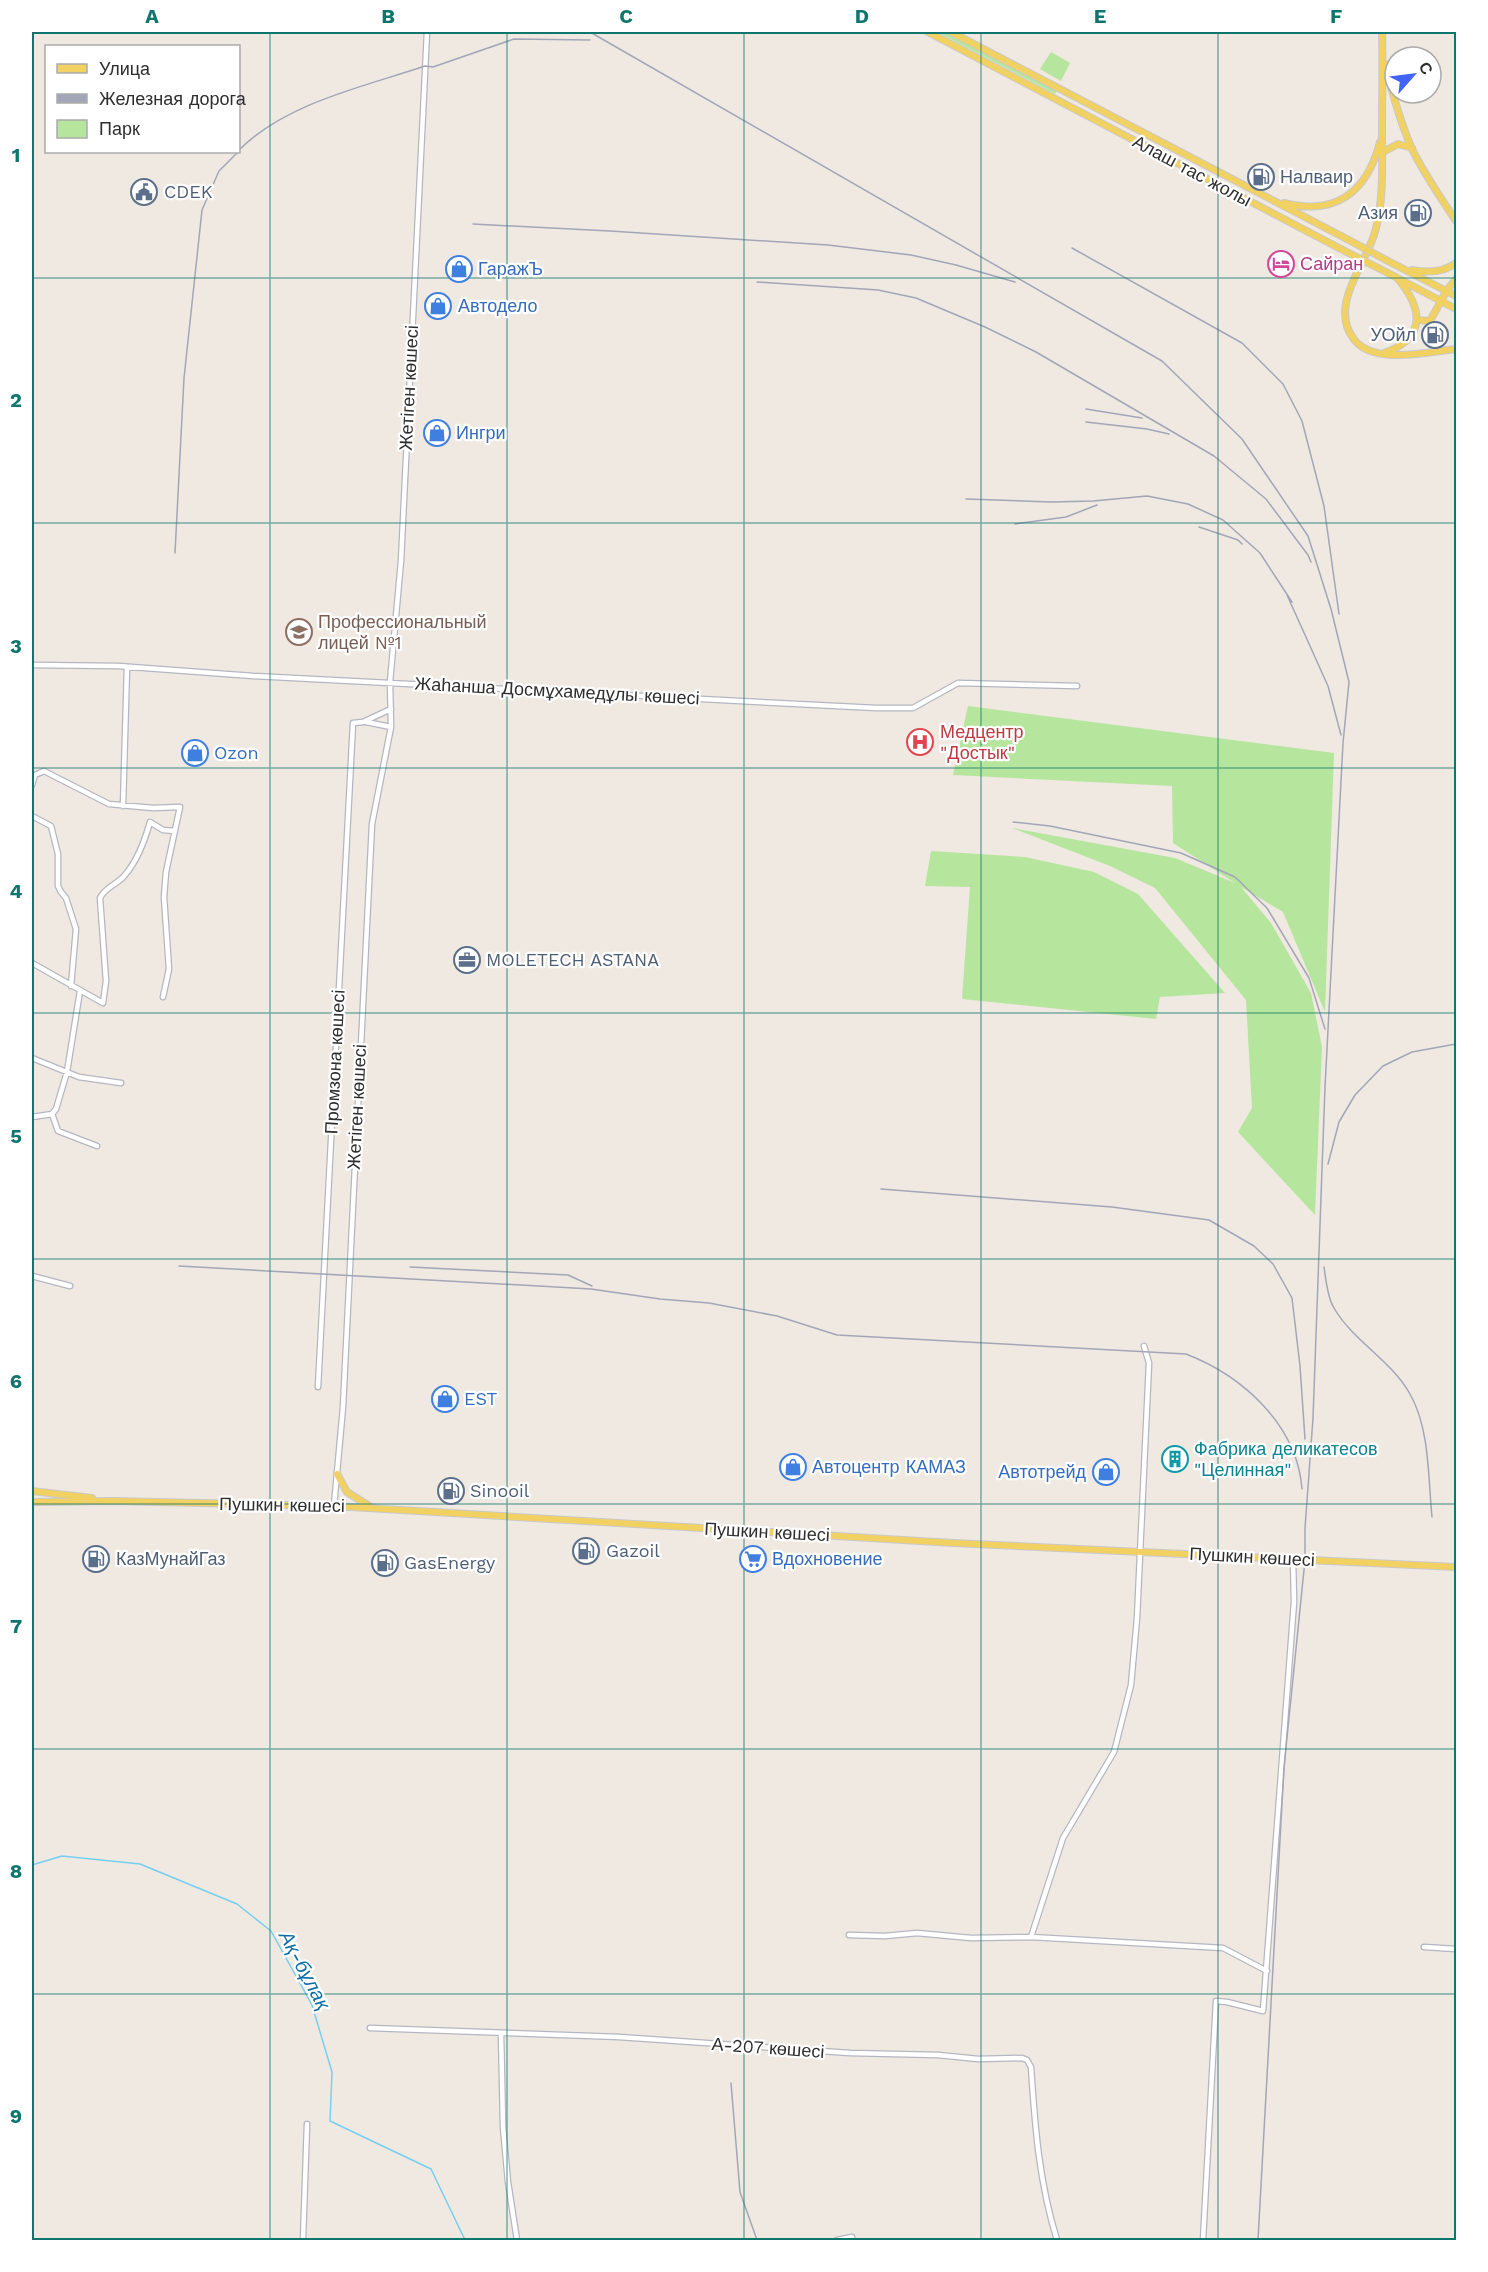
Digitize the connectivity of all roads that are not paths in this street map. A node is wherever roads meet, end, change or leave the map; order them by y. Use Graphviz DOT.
graph roads {
  1 [pos="427,32"];
  2 [pos="928,32"];
  3 [pos="951,32"];
  4 [pos="1382,32"];
  5 [pos="1382,54"];
  6 [pos="1070,94"];
  7 [pos="1065,104"];
  8 [pos="1382,136"];
  9 [pos="1412,148"];
  10 [pos="1383,152"];
  11 [pos="1273,201"];
  12 [pos="1456,221"];
  13 [pos="1456,263"];
  14 [pos="1403,268"];
  15 [pos="1397,278"];
  16 [pos="1456,279"];
  17 [pos="1447,290"];
  18 [pos="1456,296"];
  19 [pos="1440,301"];
  20 [pos="1456,309"];
  21 [pos="1417,320"];
  22 [pos="1456,349"];
  23 [pos="1384,354"];
  24 [pos="32,665"];
  25 [pos="127,667"];
  26 [pos="390,682"];
  27 [pos="1077,686"];
  28 [pos="391,709"];
  29 [pos="363,722"];
  30 [pos="391,727"];
  31 [pos="32,785"];
  32 [pos="123,806"];
  33 [pos="153,808"];
  34 [pos="32,816"];
  35 [pos="150,822"];
  36 [pos="175,831"];
  37 [pos="32,963"];
  38 [pos="71,986"];
  39 [pos="80,991"];
  40 [pos="163,997"];
  41 [pos="32,1058"];
  42 [pos="67,1072"];
  43 [pos="121,1083"];
  44 [pos="52,1114"];
  45 [pos="32,1117"];
  46 [pos="97,1146"];
  47 [pos="32,1276"];
  48 [pos="70,1286"];
  49 [pos="1144,1346"];
  50 [pos="318,1388"];
  51 [pos="337,1474"];
  52 [pos="34,1490"];
  53 [pos="113,1500"];
  54 [pos="33,1502"];
  55 [pos="334,1506"];
  56 [pos="374,1509"];
  57 [pos="1138,1552"];
  58 [pos="1293,1559"];
  59 [pos="1456,1567"];
  60 [pos="849,1935"];
  61 [pos="1030,1937"];
  62 [pos="1424,1947"];
  63 [pos="1456,1949"];
  64 [pos="1267,1971"];
  65 [pos="370,2028"];
  66 [pos="501,2033"];
  67 [pos="307,2124"];
  68 [pos="852,2237"];
  69 [pos="303,2241"];
  70 [pos="517,2241"];
  71 [pos="837,2241"];
  72 [pos="1057,2241"];
  73 [pos="1203,2241"];
  1 -- 26 [label="street, Жетіген көшесі"];
  2 -- 7 [label="main road, Алаш тас жолы"];
  3 -- 6 [label="main road, Алаш тас жолы"];
  4 -- 5 [label="main road"];
  5 -- 8 [label="main road"];
  5 -- 9 [label="main road"];
  6 -- 7 [label="main road"];
  6 -- 11 [label="main road, Алаш тас жолы"];
  7 -- 15 [label="main road, Алаш тас жолы, bridge"];
  8 -- 10 [label="main road"];
  8 -- 11 [label="main road"];
  9 -- 10 [label="main road"];
  9 -- 12 [label="main road"];
  10 -- 23 [label="main road"];
  11 -- 14 [label="main road, Алаш тас жолы, bridge"];
  13 -- 14 [label="main road"];
  14 -- 17 [label="main road, Алаш тас жолы"];
  15 -- 19 [label="main road, Алаш тас жолы"];
  15 -- 21 [label="main road"];
  16 -- 17 [label="main road"];
  17 -- 18 [label="main road, Алаш тас жолы"];
  17 -- 19 [label="main road"];
  19 -- 20 [label="main road, Алаш тас жолы"];
  19 -- 21 [label="main road"];
  21 -- 23 [label="main road"];
  22 -- 23 [label="main road"];
  24 -- 25 [label="street, Жаһанша Досмұхамедұлы көшесі"];
  25 -- 26 [label="street, Жаһанша Досмұхамедұлы көшесі"];
  25 -- 32 [label="street"];
  26 -- 27 [label="street, Жаһанша Досмұхамедұлы көшесі"];
  26 -- 28 [label="street, Жетіген көшесі"];
  28 -- 29 [label="street"];
  28 -- 30 [label="street, Жетіген көшесі"];
  29 -- 30 [label="street"];
  29 -- 50 [label="street, Промзона көшесі"];
  30 -- 51 [label="street, Жетіген көшесі"];
  31 -- 32 [label="street"];
  32 -- 33 [label="street"];
  33 -- 35 [label="street"];
  33 -- 36 [label="street"];
  34 -- 38 [label="street"];
  35 -- 36 [label="street"];
  35 -- 39 [label="street"];
  36 -- 40 [label="street"];
  37 -- 38 [label="street"];
  38 -- 39 [label="street"];
  39 -- 42 [label="street"];
  41 -- 42 [label="street"];
  42 -- 43 [label="street"];
  42 -- 44 [label="street"];
  44 -- 45 [label="street"];
  44 -- 46 [label="street"];
  47 -- 48 [label="street"];
  49 -- 57 [label="street"];
  51 -- 55 [label="street, Жетіген көшесі"];
  51 -- 56 [label="main road"];
  52 -- 53 [label="main road"];
  53 -- 54 [label="main road"];
  53 -- 55 [label="main road, Пушкин көшесі"];
  55 -- 56 [label="main road, Пушкин көшесі"];
  56 -- 57 [label="main road, Пушкин көшесі"];
  57 -- 58 [label="main road, Пушкин көшесі"];
  57 -- 61 [label="street"];
  58 -- 59 [label="main road, Пушкин көшесі"];
  58 -- 64 [label="street"];
  60 -- 61 [label="street"];
  61 -- 64 [label="street"];
  62 -- 63 [label="street"];
  64 -- 73 [label="street"];
  65 -- 66 [label="street, А-207 көшесі"];
  66 -- 70 [label="street"];
  66 -- 72 [label="street, А-207 көшесі"];
  67 -- 69 [label="street"];
  68 -- 71 [label="street"];
}
